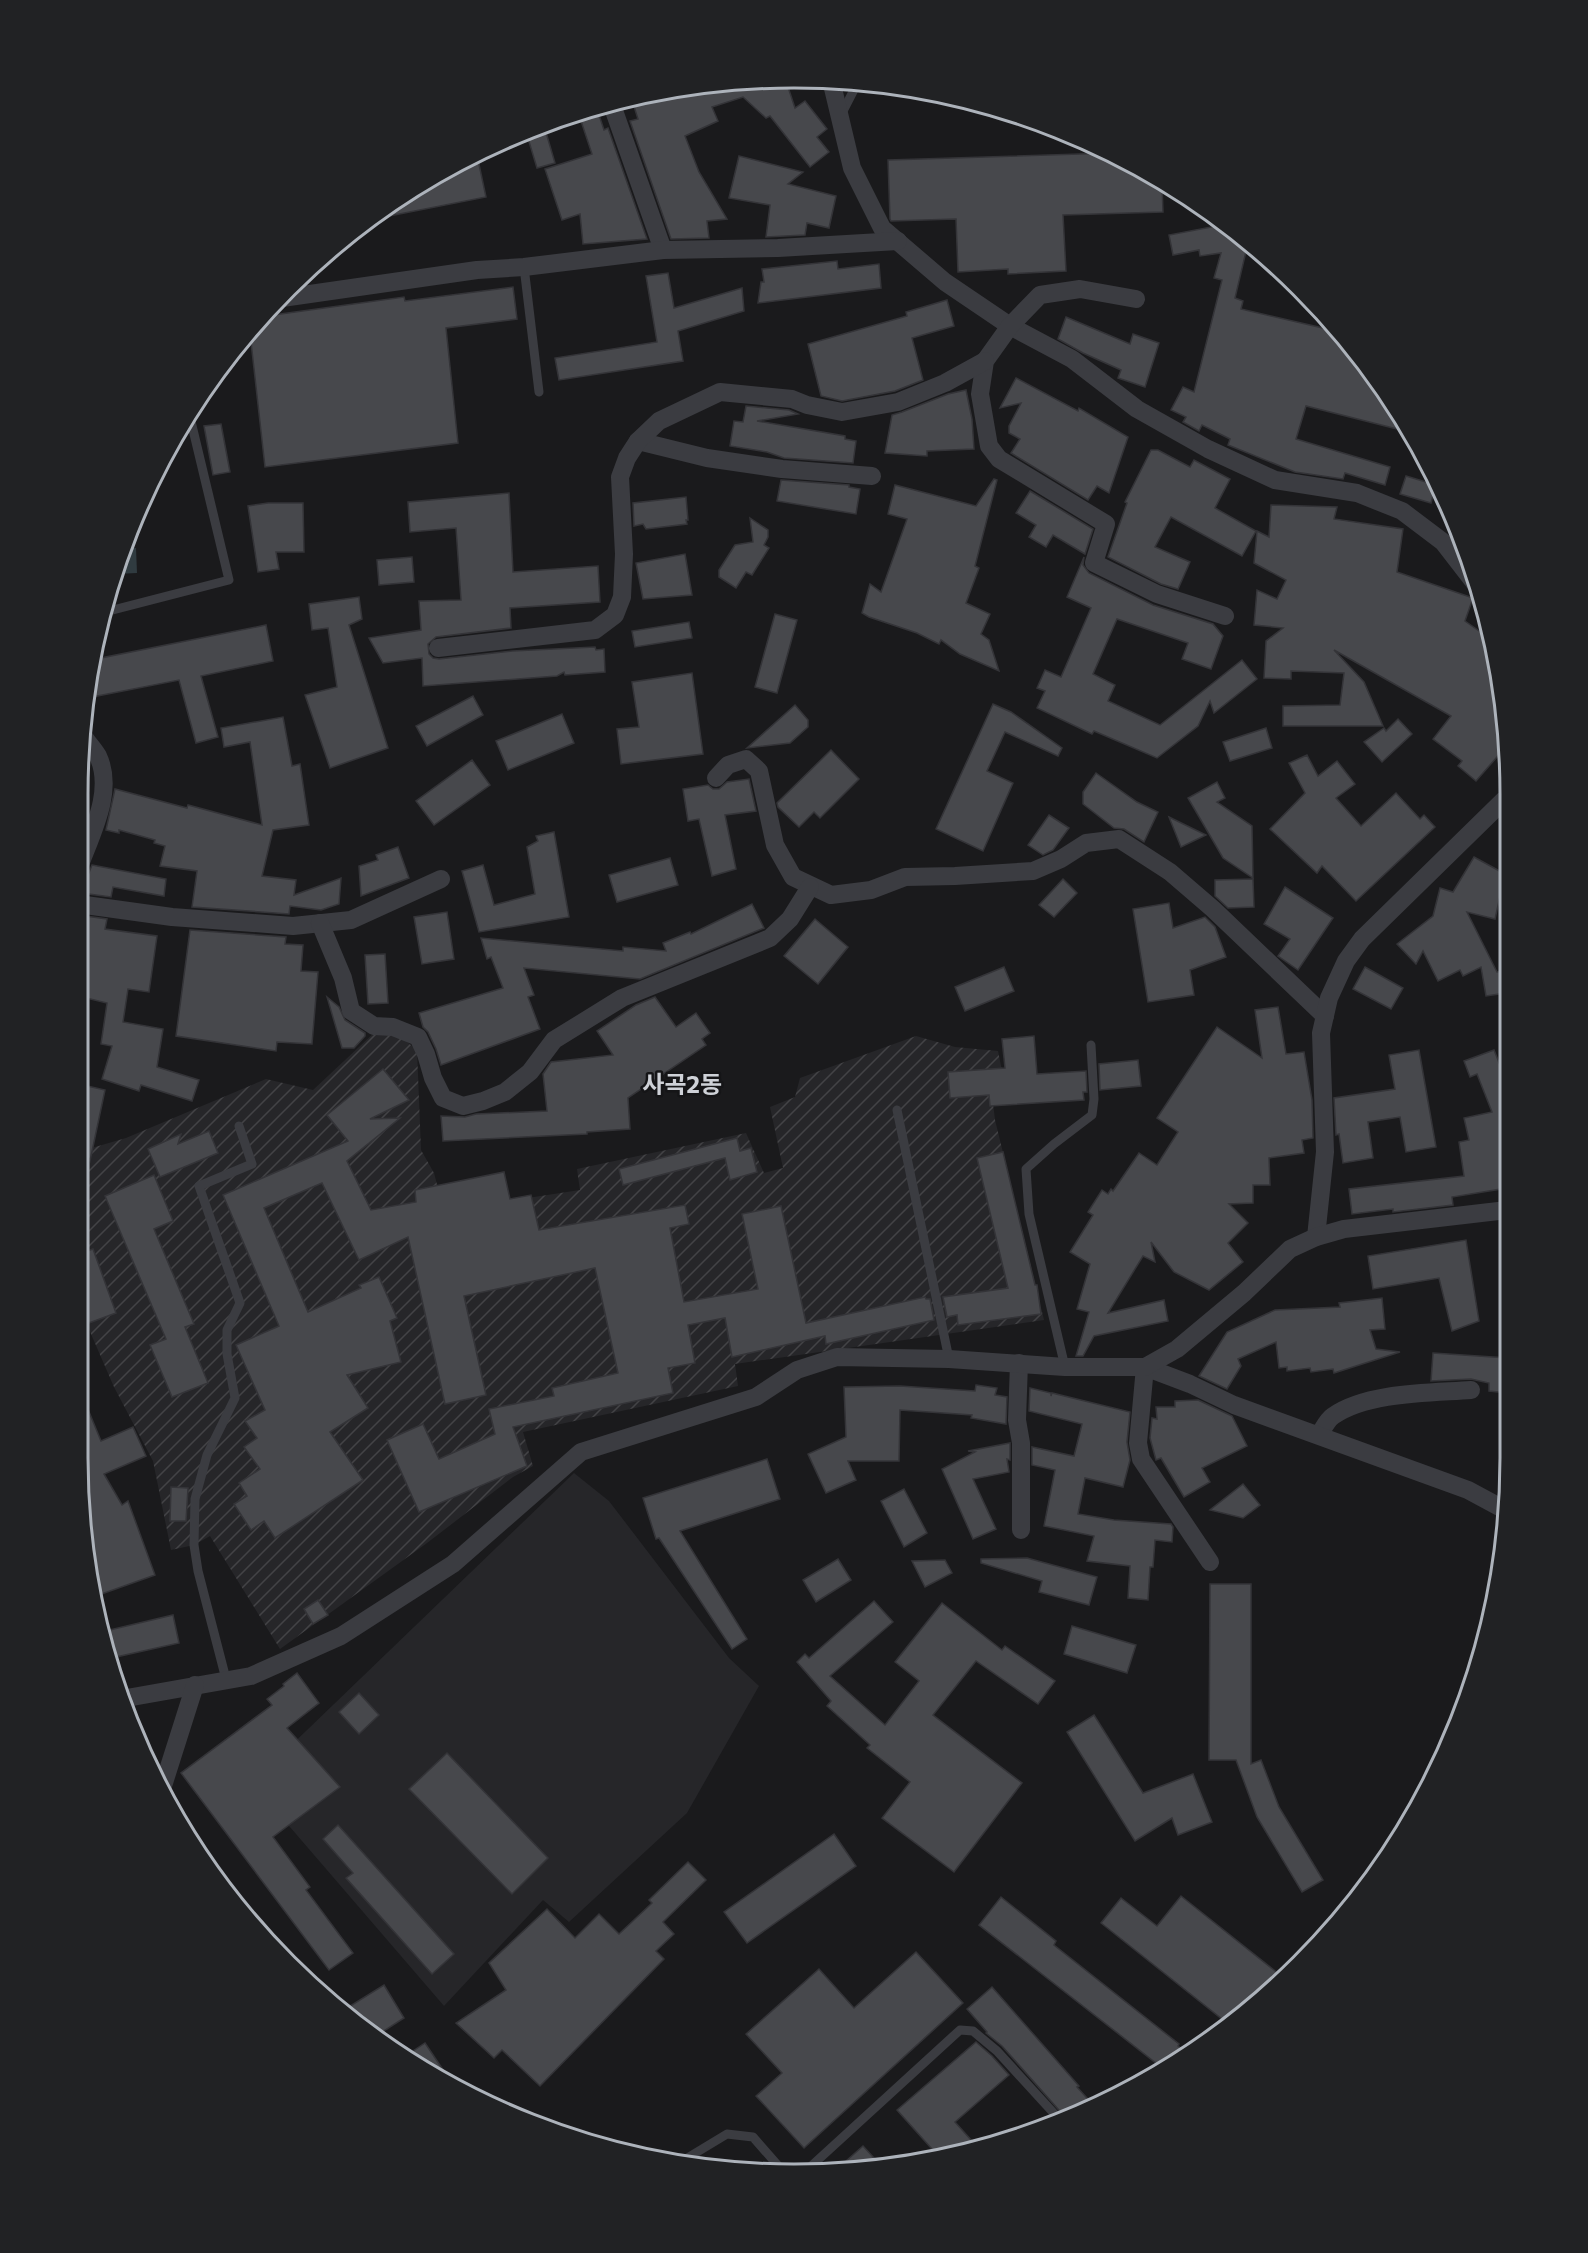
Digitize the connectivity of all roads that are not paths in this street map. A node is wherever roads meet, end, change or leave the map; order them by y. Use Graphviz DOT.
graph roads {
  1 [pos="833,90"];
  2 [pos="853,91"];
  3 [pos="615,112"];
  4 [pos="840,117"];
  5 [pos="898,241"];
  6 [pos="663,250"];
  7 [pos="524,267"];
  8 [pos="294,296"];
  9 [pos="1136,299"];
  10 [pos="1010,326"];
  11 [pos="985,361"];
  12 [pos="539,392"];
  13 [pos="192,426"];
  14 [pos="638,441"];
  15 [pos="872,476"];
  16 [pos="1462,566"];
  17 [pos="113,610"];
  18 [pos="1225,616"];
  19 [pos="438,648"];
  20 [pos="90,746"];
  21 [pos="716,778"];
  22 [pos="1500,804"];
  23 [pos="88,843"];
  24 [pos="441,879"];
  25 [pos="810,887"];
  26 [pos="88,905"];
  27 [pos="320,923"];
  28 [pos="1325,1016"];
  29 [pos="1091,1045"];
  30 [pos="897,1110"];
  31 [pos="239,1126"];
  32 [pos="1500,1211"];
  33 [pos="1316,1237"];
  34 [pos="950,1359"];
  35 [pos="1019,1363"];
  36 [pos="1065,1366"];
  37 [pos="1145,1367"];
  38 [pos="1471,1390"];
  39 [pos="1319,1435"];
  40 [pos="1498,1506"];
  41 [pos="1021,1530"];
  42 [pos="1210,1562"];
  43 [pos="226,1679"];
  44 [pos="195,1685"];
  45 [pos="130,1697"];
  46 [pos="165,1779"];
  47 [pos="1055,2114"];
  48 [pos="690,2156"];
  49 [pos="776,2164"];
  50 [pos="814,2164"];
  1 -- 4 [label="street"];
  2 -- 4 [label="lane"];
  3 -- 6 [label="street"];
  4 -- 5 [label="street"];
  5 -- 6 [label="street"];
  5 -- 10 [label="street"];
  6 -- 7 [label="street"];
  7 -- 8 [label="street"];
  7 -- 12 [label="lane"];
  9 -- 10 [label="street"];
  10 -- 11 [label="street"];
  10 -- 16 [label="street"];
  11 -- 14 [label="street"];
  11 -- 18 [label="street"];
  13 -- 17 [label="lane"];
  14 -- 15 [label="street"];
  14 -- 19 [label="street"];
  20 -- 23 [label="street"];
  21 -- 25 [label="street"];
  22 -- 28 [label="street"];
  24 -- 27 [label="street"];
  25 -- 27 [label="street"];
  25 -- 28 [label="street"];
  26 -- 27 [label="street"];
  28 -- 33 [label="street"];
  29 -- 36 [label="lane"];
  30 -- 34 [label="lane"];
  31 -- 43 [label="lane"];
  32 -- 33 [label="street"];
  33 -- 37 [label="street"];
  34 -- 35 [label="street"];
  34 -- 43 [label="street"];
  35 -- 36 [label="street"];
  35 -- 41 [label="street"];
  36 -- 37 [label="street"];
  37 -- 39 [label="street"];
  37 -- 42 [label="street"];
  38 -- 39 [label="street"];
  39 -- 40 [label="street"];
  43 -- 44 [label="street"];
  44 -- 45 [label="street"];
  44 -- 46 [label="street"];
  47 -- 50 [label="lane"];
  48 -- 49 [label="lane"];
}
